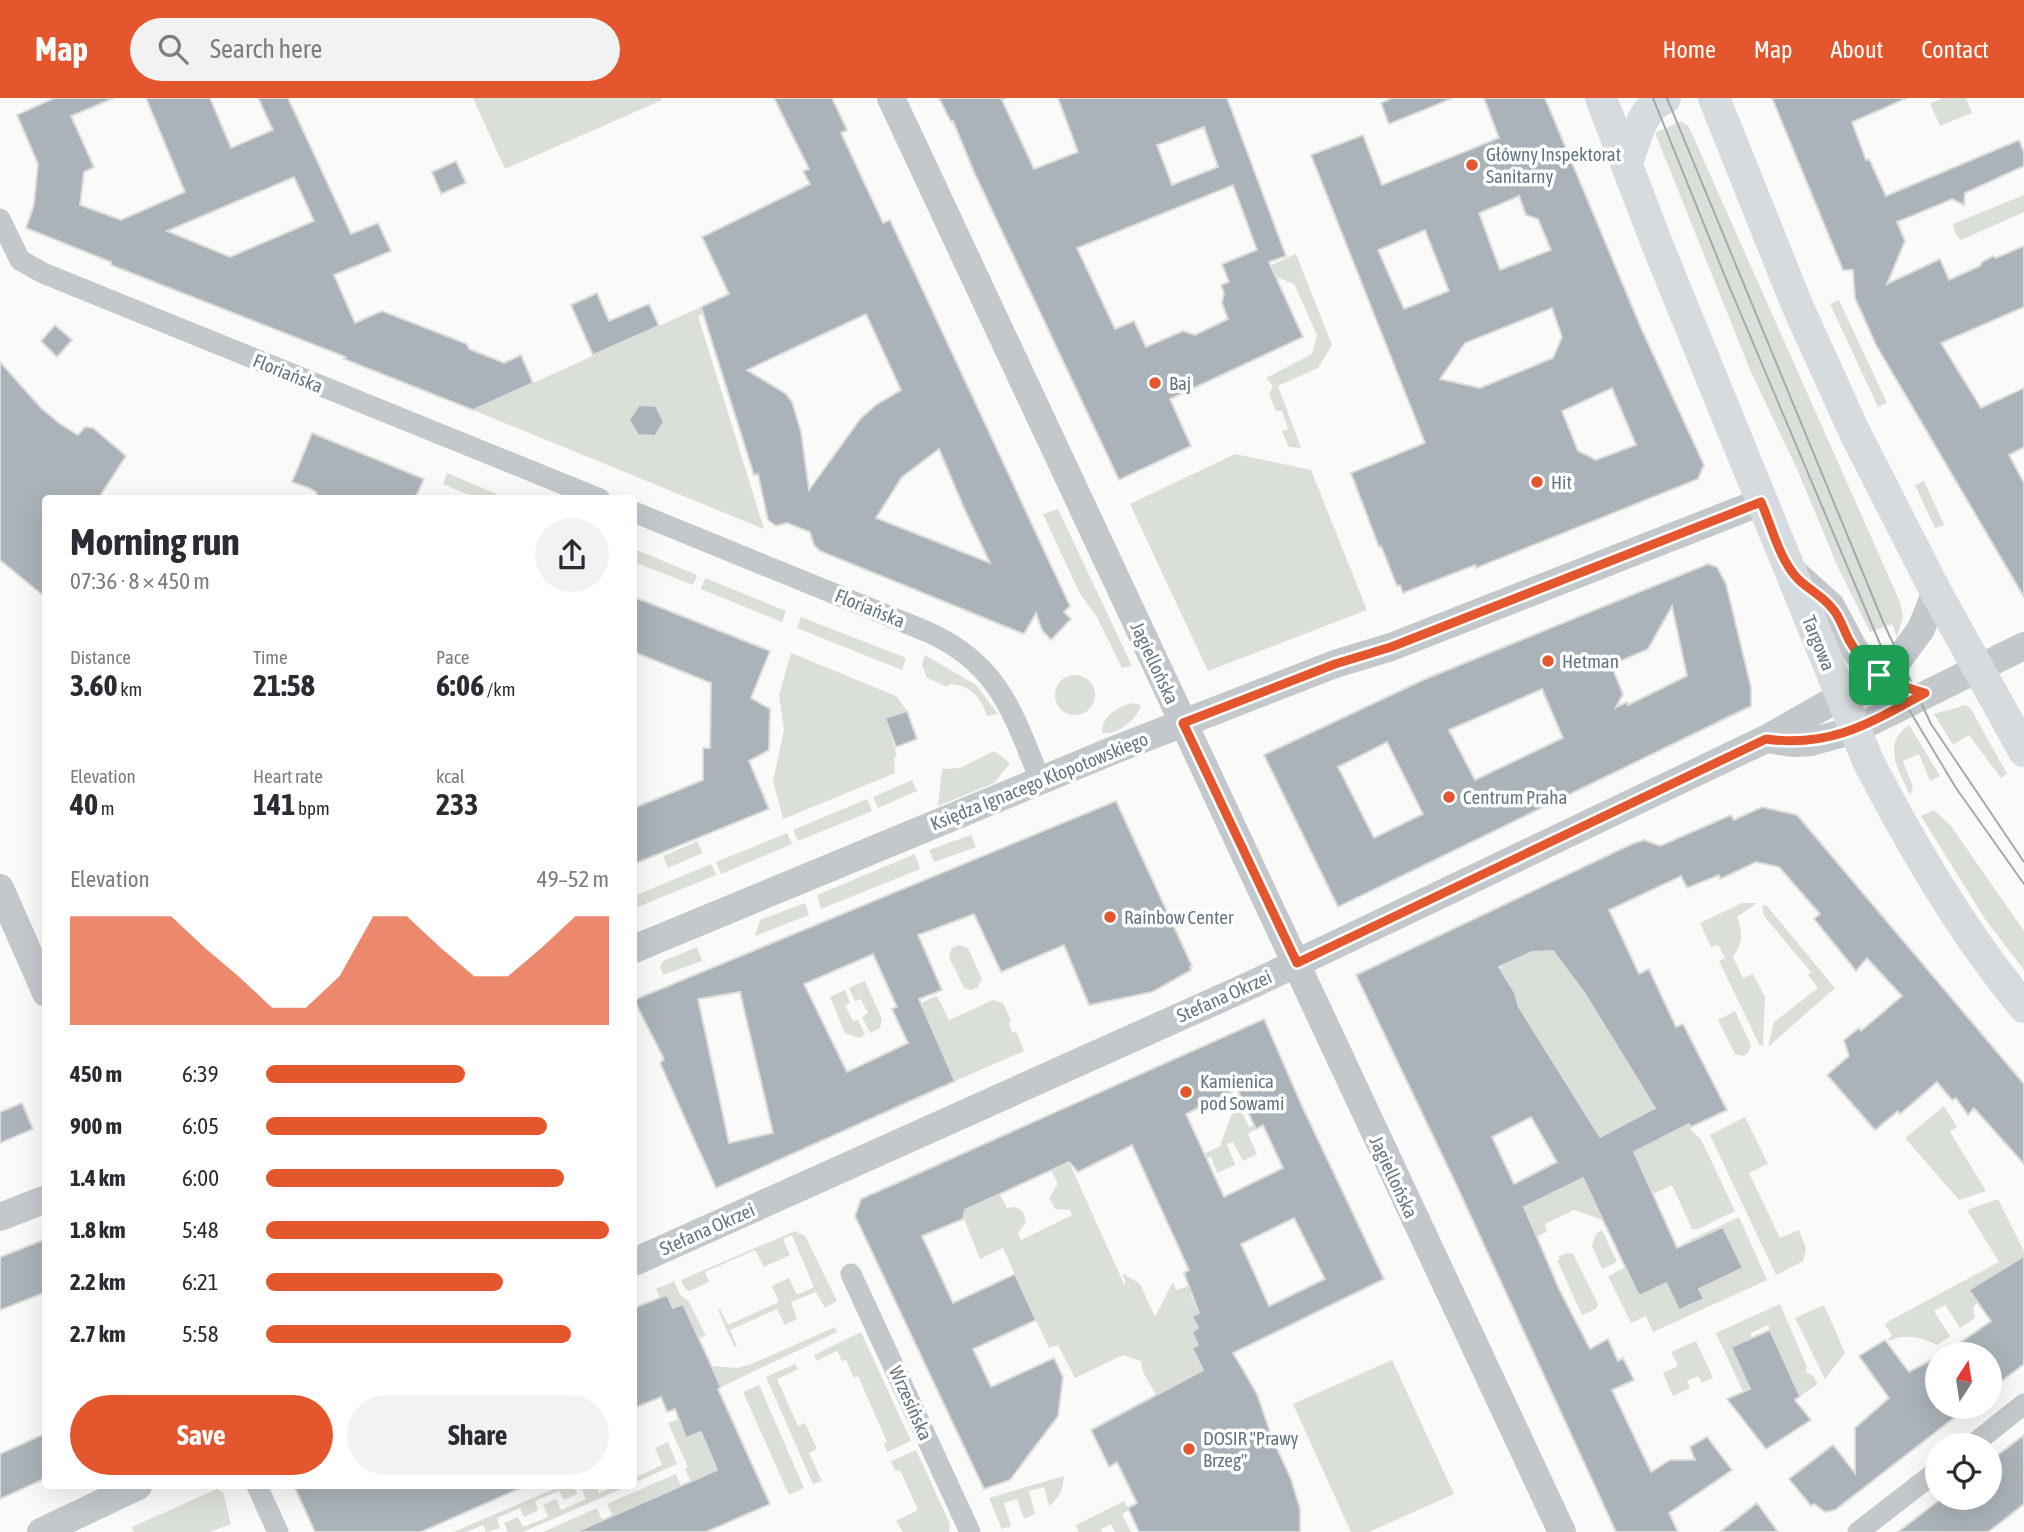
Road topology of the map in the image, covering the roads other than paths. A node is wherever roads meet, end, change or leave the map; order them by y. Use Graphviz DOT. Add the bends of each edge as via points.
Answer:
graph roads {
  1 [pos="891,98"];
  2 [pos="1601,98"];
  3 [pos="1668,98"];
  4 [pos="1714,98"];
  5 [pos="1729,137"];
  6 [pos="1627,162"];
  7 [pos="0,219"];
  8 [pos="590,495"];
  9 [pos="1761,502"];
  10 [pos="637,513"];
  11 [pos="1787,564"];
  12 [pos="1936,592"];
  13 [pos="2024,646"];
  14 [pos="1977,668"];
  15 [pos="1879,675"];
  16 [pos="1925,693"];
  17 [pos="1841,696"];
  18 [pos="1183,723"];
  19 [pos="1854,730"];
  20 [pos="1766,739"];
  21 [pos="2024,751"];
  22 [pos="1040,780"];
  23 [pos="0,888"];
  24 [pos="637,948"];
  25 [pos="1297,963"];
  26 [pos="42,984"];
  27 [pos="2024,1007"];
  28 [pos="42,1201"];
  29 [pos="0,1217"];
  30 [pos="637,1261"];
  31 [pos="851,1274"];
  32 [pos="2024,1404"];
  33 [pos="1987,1433"];
  34 [pos="1925,1480"];
  35 [pos="132,1489"];
  36 [pos="258,1489"];
  37 [pos="41,1532"];
  38 [pos="278,1532"];
  39 [pos="970,1532"];
  40 [pos="1562,1532"];
  41 [pos="1858,1532"];
  1 -- 18 [label="street, Jagiellońska"];
  2 -- 6 [label="main road, Targowa"];
  3 -- 5 [label="main road" via="1689,103"];
  3 -- 6 [label="main road" via="1648,110"];
  4 -- 5 [label="main road"];
  5 -- 12 [label="main road" via="1855,433"];
  6 -- 9 [label="main road, Targowa"];
  7 -- 8 [label="street, Floriańska" via="15,252 43,273"];
  9 -- 11 [label="main road, Targowa"];
  9 -- 18 [label="street, Księdza Ignacego Kłopotowskiego"];
  10 -- 22 [label="street, Floriańska" via="928,632 965,652 1002,692"];
  11 -- 15 [label="street" via="1831,606 1854,649"];
  11 -- 17 [label="main road, Targowa"];
  12 -- 14 [label="main road"];
  12 -- 15 [label="street, Stefana Okrzei" via="1914,640"];
  13 -- 14 [label="street"];
  14 -- 16 [label="street"];
  14 -- 21 [label="main road"];
  15 -- 16 [label="street"];
  15 -- 17 [label="street, Stefana Okrzei"];
  16 -- 19 [label="street"];
  17 -- 19 [label="main road, Targowa"];
  17 -- 20 [label="street, Stefana Okrzei"];
  18 -- 22 [label="street, Księdza Ignacego Kłopotowskiego"];
  18 -- 25 [label="street, Jagiellońska"];
  19 -- 20 [label="street" via="1811,742"];
  19 -- 27 [label="main road, Targowa" via="1931,873"];
  20 -- 25 [label="street, Stefana Okrzei"];
  22 -- 24 [label="street, Księdza Ignacego Kłopotowskiego"];
  23 -- 26 [label="street"];
  25 -- 30 [label="street, Stefana Okrzei"];
  25 -- 40 [label="street, Jagiellońska"];
  28 -- 29 [label="street"];
  31 -- 39 [label="street, Wrzesińska"];
  32 -- 33 [label="street"];
  34 -- 41 [label="street"];
  35 -- 37 [label="street"];
  36 -- 38 [label="street"];
}
